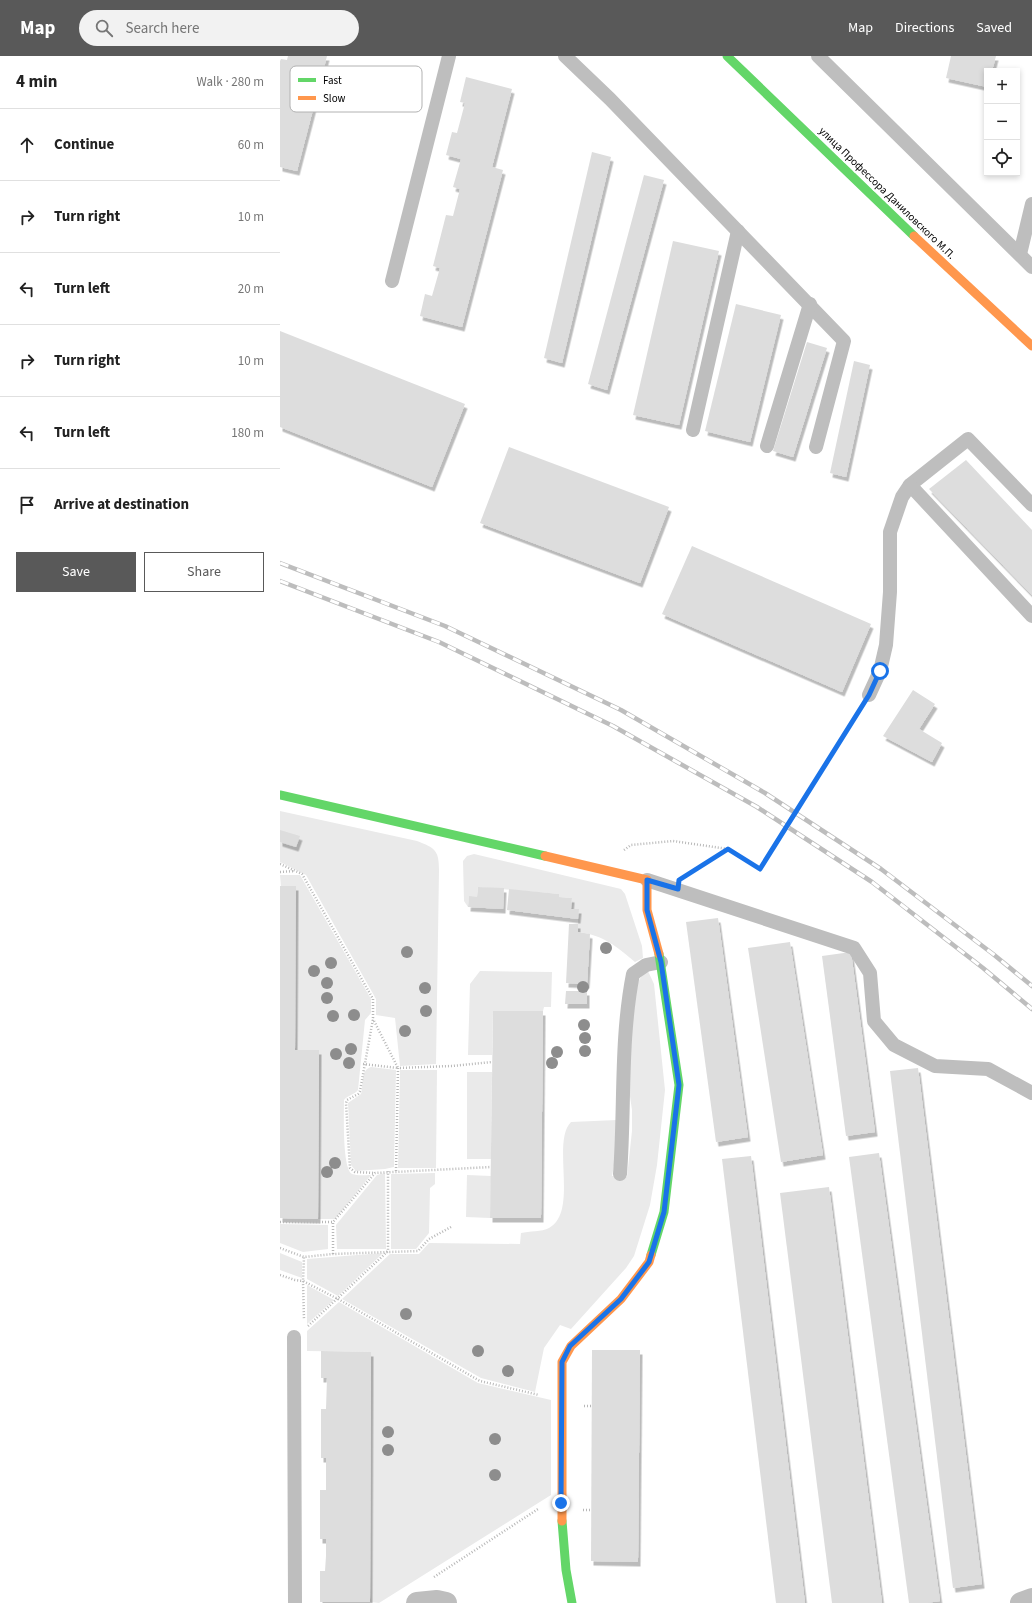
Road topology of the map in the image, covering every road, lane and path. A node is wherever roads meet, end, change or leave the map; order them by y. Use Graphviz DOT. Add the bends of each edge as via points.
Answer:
graph roads {
  1 [pos="449,56"];
  2 [pos="565,56"];
  3 [pos="727,56"];
  4 [pos="818,56"];
  5 [pos="1032,204"];
  6 [pos="738,231"];
  7 [pos="1020,254"];
  8 [pos="1032,267"];
  9 [pos="392,281"];
  10 [pos="810,304"];
  11 [pos="1032,346"];
  12 [pos="693,430"];
  13 [pos="767,446"];
  14 [pos="816,447"];
  15 [pos="910,485"];
  16 [pos="1032,505"];
  17 [pos="1032,616"];
  18 [pos="869,695"];
  19 [pos="280,795"];
  20 [pos="728,849"];
  21 [pos="620,852"];
  22 [pos="280,864"];
  23 [pos="280,872"];
  24 [pos="296,872"];
  25 [pos="647,880"];
  26 [pos="678,889"];
  27 [pos="661,962"];
  28 [pos="373,1019"];
  29 [pos="492,1062"];
  30 [pos="363,1064"];
  31 [pos="398,1068"];
  32 [pos="1032,1093"];
  33 [pos="491,1167"];
  34 [pos="388,1171"];
  35 [pos="396,1171"];
  36 [pos="375,1173"];
  37 [pos="620,1174"];
  38 [pos="280,1222"];
  39 [pos="333,1222"];
  40 [pos="451,1227"];
  41 [pos="280,1248"];
  42 [pos="388,1251"];
  43 [pos="333,1254"];
  44 [pos="304,1257"];
  45 [pos="280,1275"];
  46 [pos="303,1281"];
  47 [pos="338,1299"];
  48 [pos="304,1324"];
  49 [pos="299,1334"];
  50 [pos="535,1395"];
  51 [pos="561,1503"];
  52 [pos="429,1580"];
  53 [pos="1032,1599"];
  54 [pos="295,1603"];
  55 [pos="417,1603"];
  56 [pos="446,1603"];
  57 [pos="572,1603"];
  58 [pos="1021,1603"];
  1 -- 9 [label="lane"];
  2 -- 6 [label="lane"];
  3 -- 11 [label="street, улица Профессора Даниловского М.П." via="951,272"];
  4 -- 7 [label="lane"];
  5 -- 7 [label="lane"];
  6 -- 10 [label="lane"];
  6 -- 12 [label="lane"];
  7 -- 8 [label="lane"];
  10 -- 13 [label="lane"];
  10 -- 14 [label="lane" via="844,341"];
  15 -- 16 [label="lane" via="968,439"];
  15 -- 17 [label="lane"];
  15 -- 18 [label="lane" via="902,497 890,532 890,592 886,644 880,671"];
  18 -- 20 [label="path" via="760,869"];
  19 -- 25 [label="street"];
  20 -- 21 [label="path" via="672,841 631,845"];
  20 -- 26 [label="path" via="679,880"];
  22 -- 24 [label="path"];
  23 -- 24 [label="path"];
  24 -- 28 [label="path" via="302,874 374,999"];
  25 -- 26 [label="lane"];
  25 -- 27 [label="street" via="647,910"];
  26 -- 32 [label="lane" via="854,948 870,972 874,1021 894,1045 935,1066 988,1069"];
  27 -- 37 [label="lane" via="646,965 633,974 628,1002"];
  27 -- 51 [label="street" via="679,1085 664,1212 649,1262 621,1299 570,1346 562,1362"];
  28 -- 30 [label="path"];
  28 -- 31 [label="path"];
  29 -- 31 [label="path"];
  30 -- 31 [label="path"];
  30 -- 36 [label="path" via="360,1091 346,1103 349,1162 350,1168 355,1172"];
  31 -- 35 [label="path"];
  33 -- 35 [label="path"];
  34 -- 35 [label="path"];
  34 -- 36 [label="path"];
  34 -- 42 [label="path"];
  36 -- 39 [label="path"];
  38 -- 39 [label="path"];
  39 -- 43 [label="path"];
  40 -- 42 [label="path" via="429,1239 418,1251"];
  41 -- 44 [label="path"];
  42 -- 43 [label="path"];
  42 -- 47 [label="path"];
  43 -- 44 [label="path"];
  44 -- 46 [label="path"];
  45 -- 46 [label="path"];
  46 -- 47 [label="path"];
  46 -- 48 [label="path"];
  47 -- 49 [label="path"];
  47 -- 50 [label="path" via="480,1381"];
  49 -- 54 [label="lane"];
  51 -- 52 [label="path" via="546,1503"];
  51 -- 57 [label="street" via="562,1548"];
  53 -- 58 [label="street"];
  55 -- 56 [label="street"];
}
